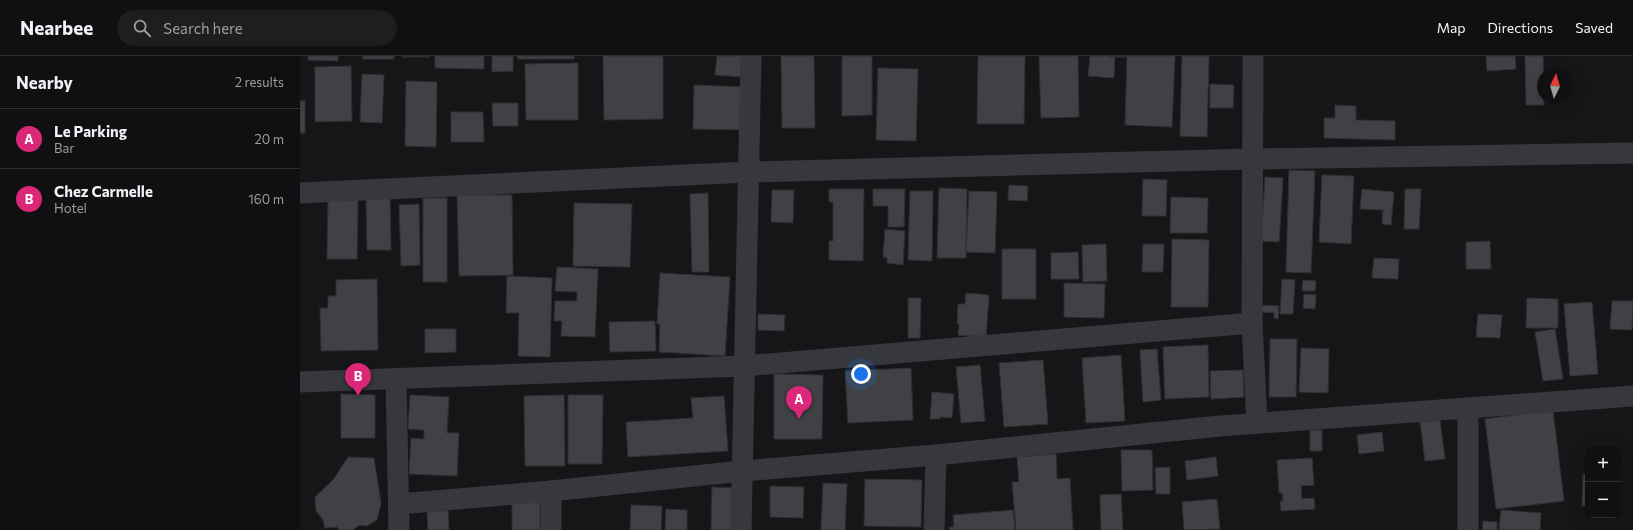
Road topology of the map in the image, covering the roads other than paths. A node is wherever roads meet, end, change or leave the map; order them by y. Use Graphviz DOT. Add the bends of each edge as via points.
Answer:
graph roads {
  1 [pos="751,56"];
  2 [pos="1253,56"];
  3 [pos="1633,153"];
  4 [pos="1253,159"];
  5 [pos="749,172"];
  6 [pos="300,193"];
  7 [pos="1252,323"];
  8 [pos="744,366"];
  9 [pos="396,380"];
  10 [pos="300,382"];
  11 [pos="1633,396"];
  12 [pos="1468,408"];
  13 [pos="1257,424"];
  14 [pos="936,455"];
  15 [pos="742,471"];
  16 [pos="551,491"];
  17 [pos="399,504"];
  18 [pos="399,530"];
  19 [pos="551,530"];
  20 [pos="741,530"];
  21 [pos="934,530"];
  22 [pos="1468,530"];
  1 -- 5 [label="street"];
  2 -- 4 [label="street"];
  3 -- 4 [label="street"];
  4 -- 5 [label="street"];
  4 -- 7 [label="street"];
  5 -- 6 [label="street"];
  5 -- 8 [label="street"];
  7 -- 8 [label="street"];
  7 -- 13 [label="street"];
  8 -- 9 [label="street"];
  8 -- 15 [label="street"];
  9 -- 10 [label="street"];
  9 -- 17 [label="street"];
  11 -- 12 [label="street"];
  12 -- 13 [label="street"];
  12 -- 22 [label="street"];
  13 -- 14 [label="street"];
  14 -- 15 [label="street"];
  14 -- 21 [label="street"];
  15 -- 16 [label="street"];
  15 -- 20 [label="street"];
  16 -- 17 [label="street"];
  16 -- 19 [label="street"];
  17 -- 18 [label="street"];
}
